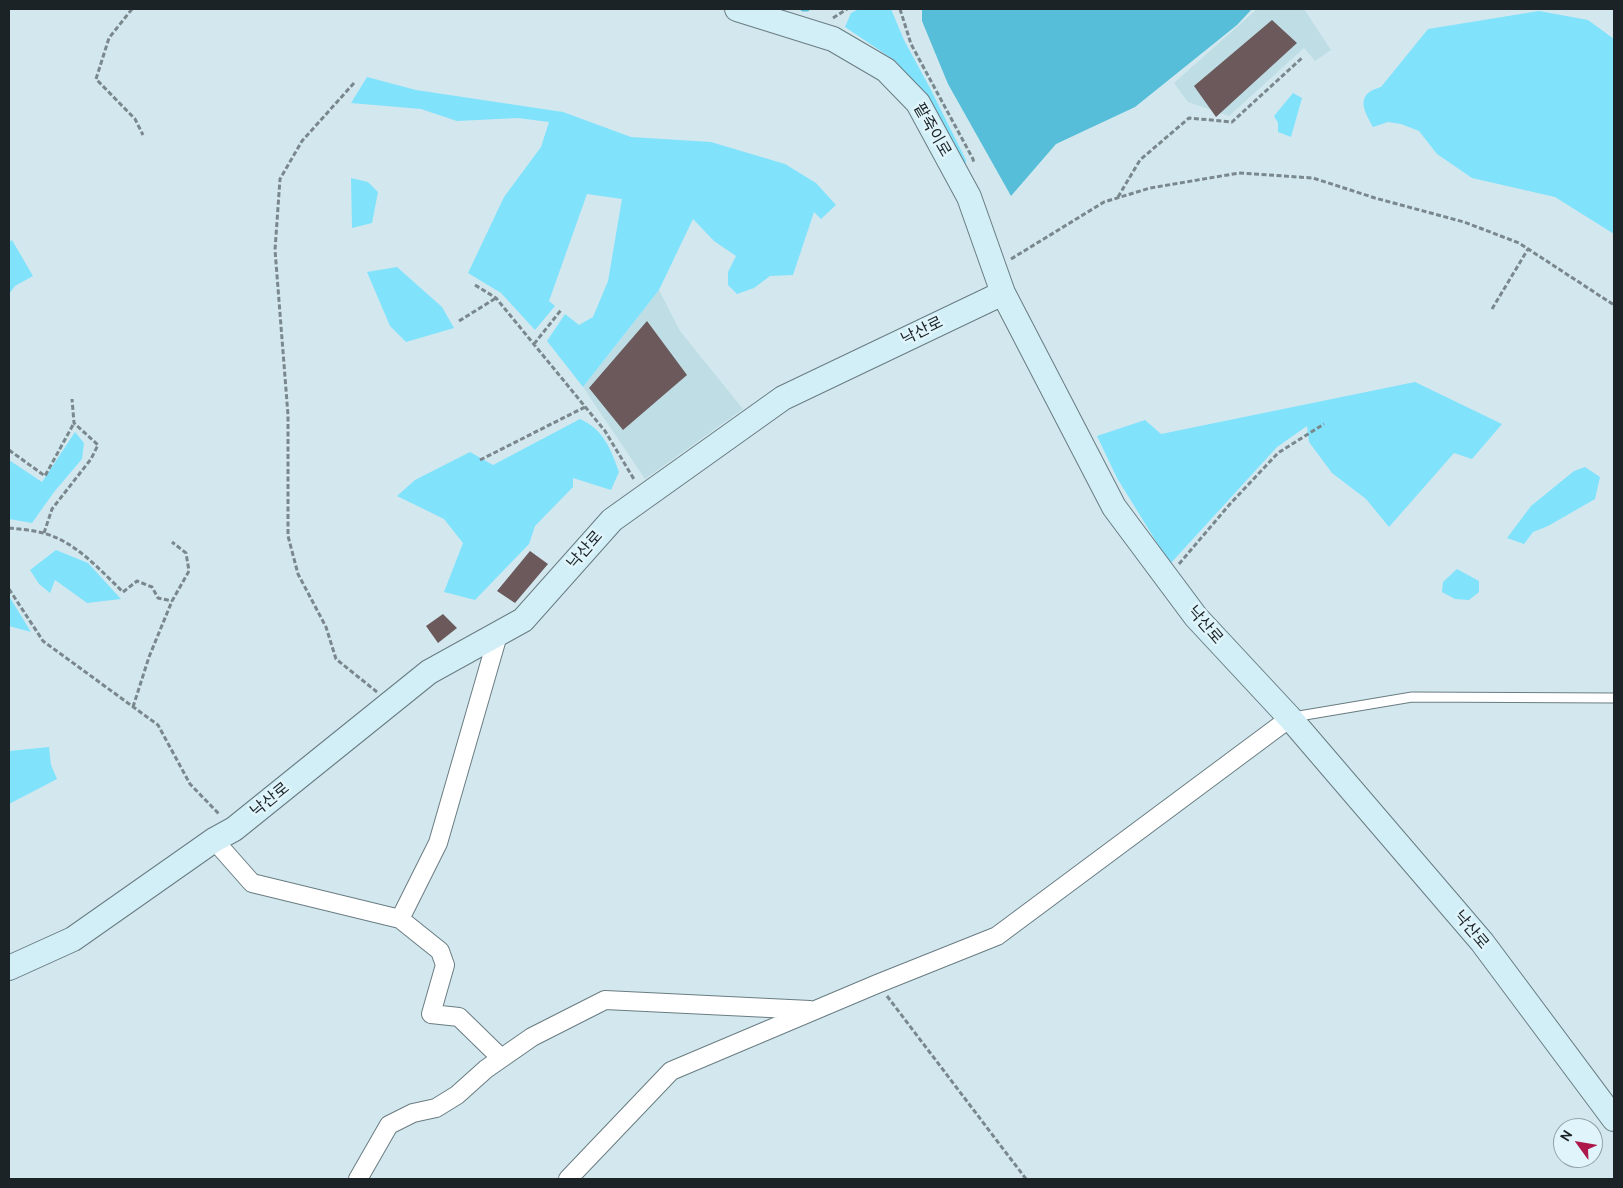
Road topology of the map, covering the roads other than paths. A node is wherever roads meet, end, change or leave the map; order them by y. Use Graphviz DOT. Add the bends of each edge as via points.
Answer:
graph roads {
  1 [pos="737,9"];
  2 [pos="1003,293"];
  3 [pos="498,635"];
  4 [pos="1614,698"];
  5 [pos="1290,718"];
  6 [pos="224,835"];
  7 [pos="400,919"];
  8 [pos="9,968"];
  9 [pos="814,1011"];
  10 [pos="501,1058"];
  11 [pos="1614,1119"];
  12 [pos="358,1179"];
  13 [pos="568,1179"];
  1 -- 2 [label="street, 팥죽이로" via="833,39 886,70 918,103 969,197"];
  2 -- 3 [label="street, 낙산로" via="783,398 612,520 523,620"];
  2 -- 5 [label="street, 낙산로" via="1114,507 1196,617"];
  3 -- 6 [label="street, 낙산로" via="429,672"];
  3 -- 7 [label="street" via="438,843"];
  4 -- 5 [label="lane" via="1412,698"];
  5 -- 9 [label="street" via="996,936"];
  5 -- 11 [label="street, 낙산로" via="1482,942"];
  6 -- 7 [label="street" via="252,883"];
  6 -- 8 [label="street, 낙산로" via="74,939"];
  7 -- 10 [label="street" via="440,951 445,965 431,1014 459,1017"];
  9 -- 10 [label="street" via="605,1000 532,1037"];
  9 -- 13 [label="street" via="671,1071"];
  10 -- 12 [label="street" via="436,1108 413,1113 389,1125"];
}
